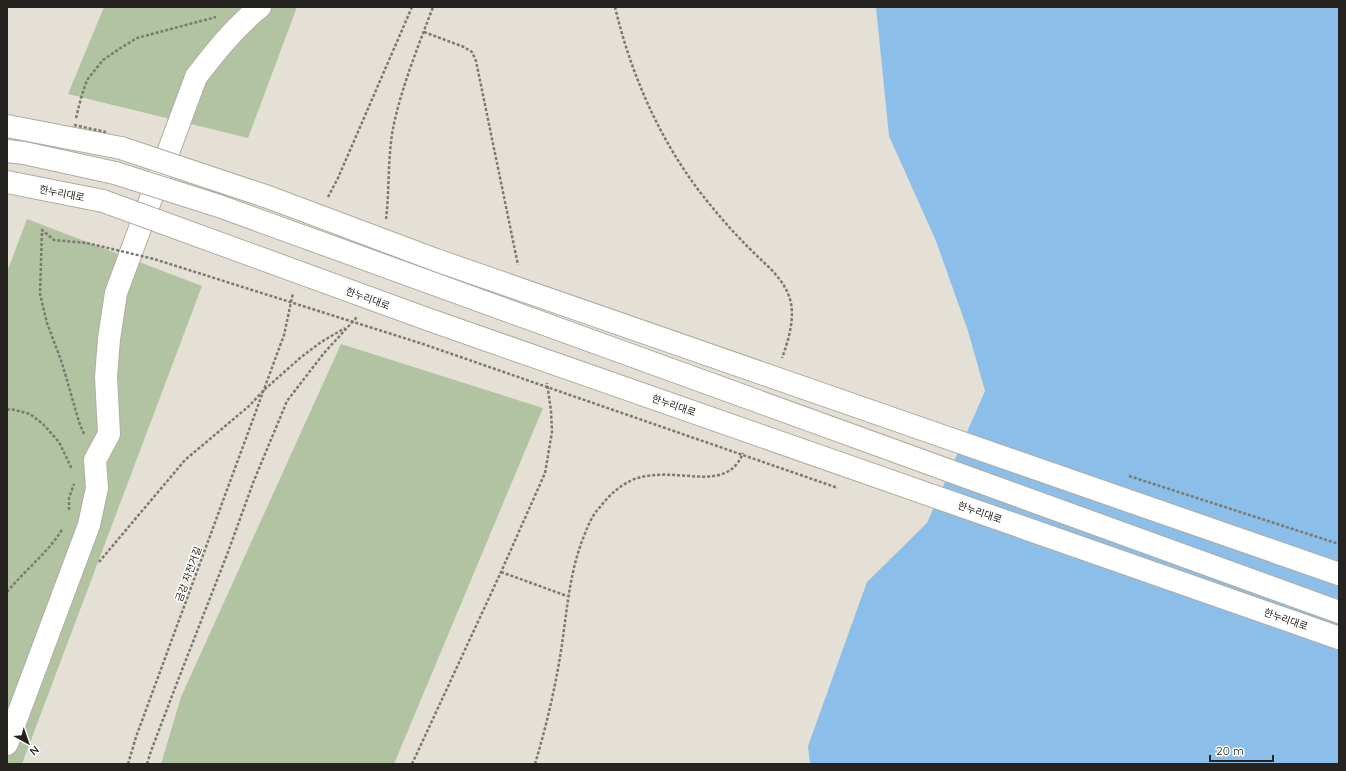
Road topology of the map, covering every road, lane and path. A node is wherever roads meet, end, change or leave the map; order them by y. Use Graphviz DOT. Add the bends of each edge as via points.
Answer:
graph roads {
  1 [pos="260,7"];
  2 [pos="434,7"];
  3 [pos="224,15"];
  4 [pos="424,32"];
  5 [pos="74,125"];
  6 [pos="7,126"];
  7 [pos="7,151"];
  8 [pos="7,182"];
  9 [pos="386,224"];
  10 [pos="87,243"];
  11 [pos="519,266"];
  12 [pos="361,312"];
  13 [pos="349,326"];
  14 [pos="545,376"];
  15 [pos="264,390"];
  16 [pos="7,410"];
  17 [pos="95,460"];
  18 [pos="74,473"];
  19 [pos="75,480"];
  20 [pos="68,516"];
  21 [pos="65,522"];
  22 [pos="95,566"];
  23 [pos="501,572"];
  24 [pos="1339,574"];
  25 [pos="7,592"];
  26 [pos="567,596"];
  27 [pos="1339,612"];
  28 [pos="1339,638"];
  29 [pos="7,744"];
  30 [pos="128,764"];
  31 [pos="147,764"];
  32 [pos="412,764"];
  1 -- 17 [label="street" via="219,47 196,77 138,230 116,293 108,339 108,434"];
  2 -- 4 [label="path"];
  3 -- 5 [label="path" via="137,38 103,60 87,80"];
  4 -- 9 [label="path" via="394,120"];
  4 -- 11 [label="path" via="464,47 472,52 476,61"];
  6 -- 24 [label="street, bridge" via="121,148 268,197 436,260"];
  7 -- 27 [label="street, bridge" via="115,173 219,206"];
  8 -- 28 [label="street, 한누리대로, bridge" via="103,201 427,319"];
  10 -- 17 [label="path" via="54,240 42,230 40,294 79,422"];
  12 -- 13 [label="path"];
  13 -- 15 [label="path" via="321,342"];
  13 -- 31 [label="path" via="324,352 287,401 253,483"];
  14 -- 23 [label="path" via="552,432 546,473"];
  15 -- 22 [label="path" via="249,406 185,460"];
  15 -- 30 [label="path, 금강 자전거길"];
  16 -- 18 [label="path" via="30,414 43,424 59,442"];
  17 -- 29 [label="street" via="97,488 90,525"];
  19 -- 20 [label="path" via="69,498"];
  21 -- 25 [label="path" via="55,540"];
  23 -- 26 [label="path"];
  23 -- 32 [label="path"];
}
